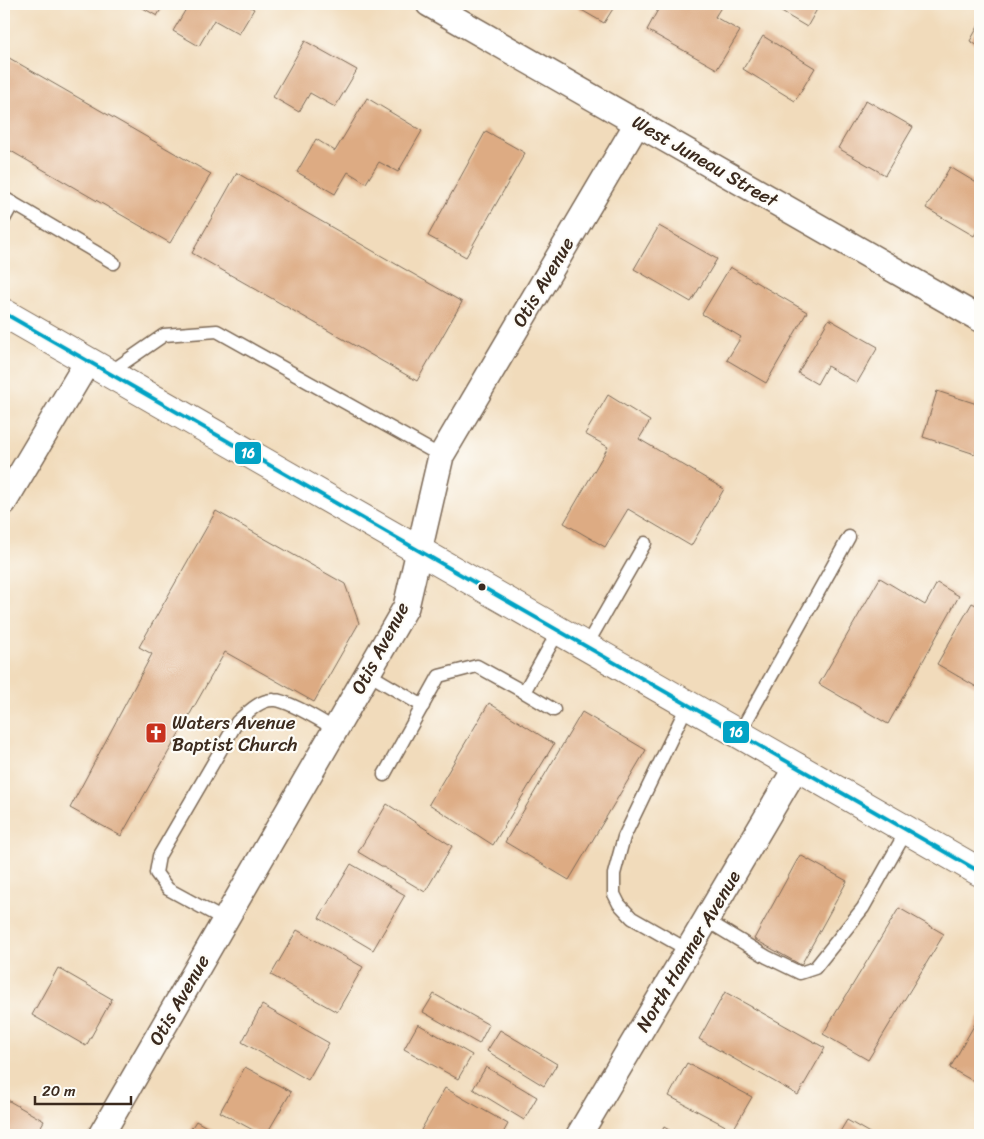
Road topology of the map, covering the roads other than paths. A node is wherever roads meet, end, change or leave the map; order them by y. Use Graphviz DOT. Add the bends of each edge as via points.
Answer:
graph roads {
  1 [pos="429,4"];
  2 [pos="638,122"];
  3 [pos="8,201"];
  4 [pos="4,219"];
  5 [pos="114,263"];
  6 [pos="4,312"];
  7 [pos="980,319"];
  8 [pos="98,367"];
  9 [pos="441,456"];
  10 [pos="4,502"];
  11 [pos="849,537"];
  12 [pos="645,543"];
  13 [pos="419,550"];
  14 [pos="559,630"];
  15 [pos="586,646"];
  16 [pos="367,673"];
  17 [pos="524,692"];
  18 [pos="688,704"];
  19 [pos="423,706"];
  20 [pos="554,710"];
  21 [pos="335,729"];
  22 [pos="739,734"];
  23 [pos="797,766"];
  24 [pos="384,775"];
  25 [pos="907,830"];
  26 [pos="980,872"];
  27 [pos="225,920"];
  28 [pos="706,920"];
  29 [pos="688,950"];
  30 [pos="101,1135"];
  31 [pos="579,1135"];
  1 -- 2 [label="street, West Juneau Street"];
  2 -- 7 [label="street, West Juneau Street"];
  2 -- 9 [label="street, Otis Avenue"];
  3 -- 4 [label="lane"];
  3 -- 5 [label="lane"];
  6 -- 8 [label="main road"];
  8 -- 9 [label="lane" via="164,335 217,331"];
  8 -- 10 [label="street"];
  8 -- 13 [label="main road"];
  9 -- 13 [label="street, Otis Avenue"];
  11 -- 22 [label="lane"];
  12 -- 15 [label="lane"];
  13 -- 14 [label="main road"];
  13 -- 16 [label="street, Otis Avenue" via="406,606"];
  14 -- 15 [label="main road"];
  14 -- 17 [label="lane"];
  15 -- 18 [label="main road"];
  16 -- 19 [label="lane"];
  16 -- 21 [label="street, Otis Avenue"];
  17 -- 19 [label="lane" via="477,666 440,676"];
  17 -- 20 [label="lane"];
  18 -- 22 [label="main road"];
  18 -- 29 [label="lane" via="624,837 614,874 614,894 632,918"];
  19 -- 24 [label="lane"];
  21 -- 27 [label="street, Otis Avenue"];
  21 -- 27 [label="lane" via="284,702 273,699 256,706 237,722 159,856 156,873 168,889"];
  22 -- 23 [label="main road"];
  23 -- 25 [label="main road"];
  23 -- 28 [label="street, North Hamner Avenue"];
  25 -- 26 [label="main road"];
  25 -- 28 [label="lane" via="863,908 815,968 800,973"];
  27 -- 30 [label="street, Otis Avenue"];
  28 -- 29 [label="street, North Hamner Avenue"];
  29 -- 31 [label="street, North Hamner Avenue"];
}
